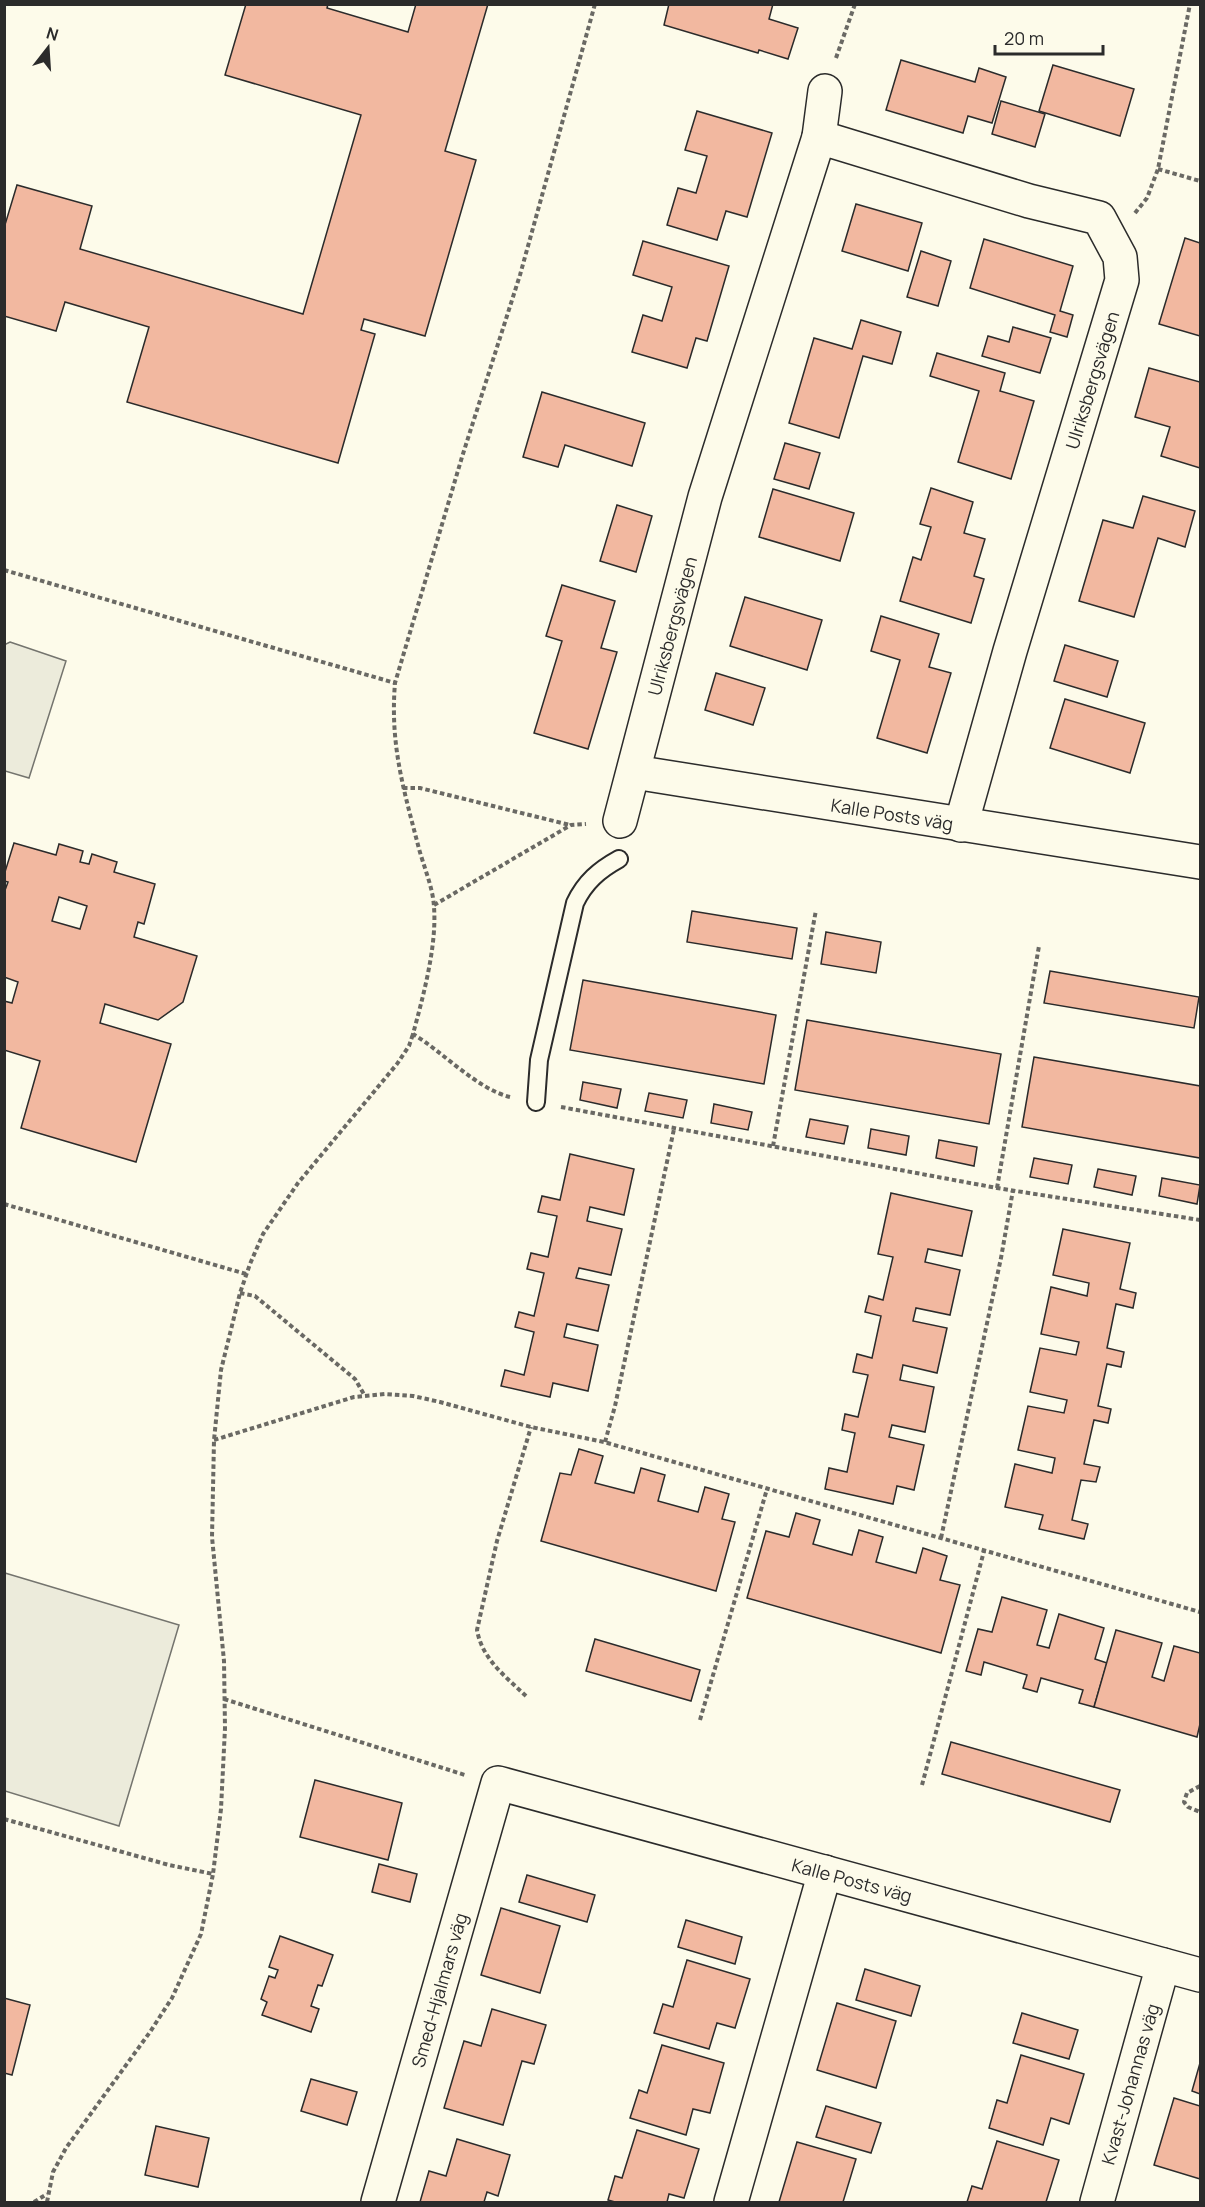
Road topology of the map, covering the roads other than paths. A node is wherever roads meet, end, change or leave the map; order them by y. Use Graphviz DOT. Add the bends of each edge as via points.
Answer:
graph roads {
  1 [pos="825,91"];
  2 [pos="819,137"];
  3 [pos="634,772"];
  4 [pos="620,821"];
  5 [pos="962,825"];
  6 [pos="619,859"];
  7 [pos="1200,862"];
  8 [pos="536,1102"];
  9 [pos="504,1785"];
  10 [pos="825,1872"];
  11 [pos="1163,1965"];
  12 [pos="1200,1975"];
  13 [pos="378,2202"];
  14 [pos="731,2202"];
  15 [pos="1097,2202"];
  1 -- 2 [label="street, Ulriksbergsvägen"];
  2 -- 3 [label="street, Ulriksbergsvägen" via="705,497"];
  2 -- 5 [label="street, Ulriksbergsvägen" via="1029,201 1099,218 1120,257 1122,280"];
  3 -- 4 [label="street"];
  3 -- 5 [label="street, Kalle Posts väg"];
  5 -- 7 [label="street, Kalle Posts väg"];
  6 -- 8 [label="lane" via="593,877 575,903 539,1060"];
  9 -- 10 [label="street, Kalle Posts väg"];
  9 -- 13 [label="street, Smed-Hjalmars väg" via="498,1783"];
  10 -- 11 [label="street, Kalle Posts väg"];
  10 -- 14 [label="street"];
  11 -- 12 [label="street, Kalle Posts väg"];
  11 -- 15 [label="street, Kvast-Johannas väg"];
}
